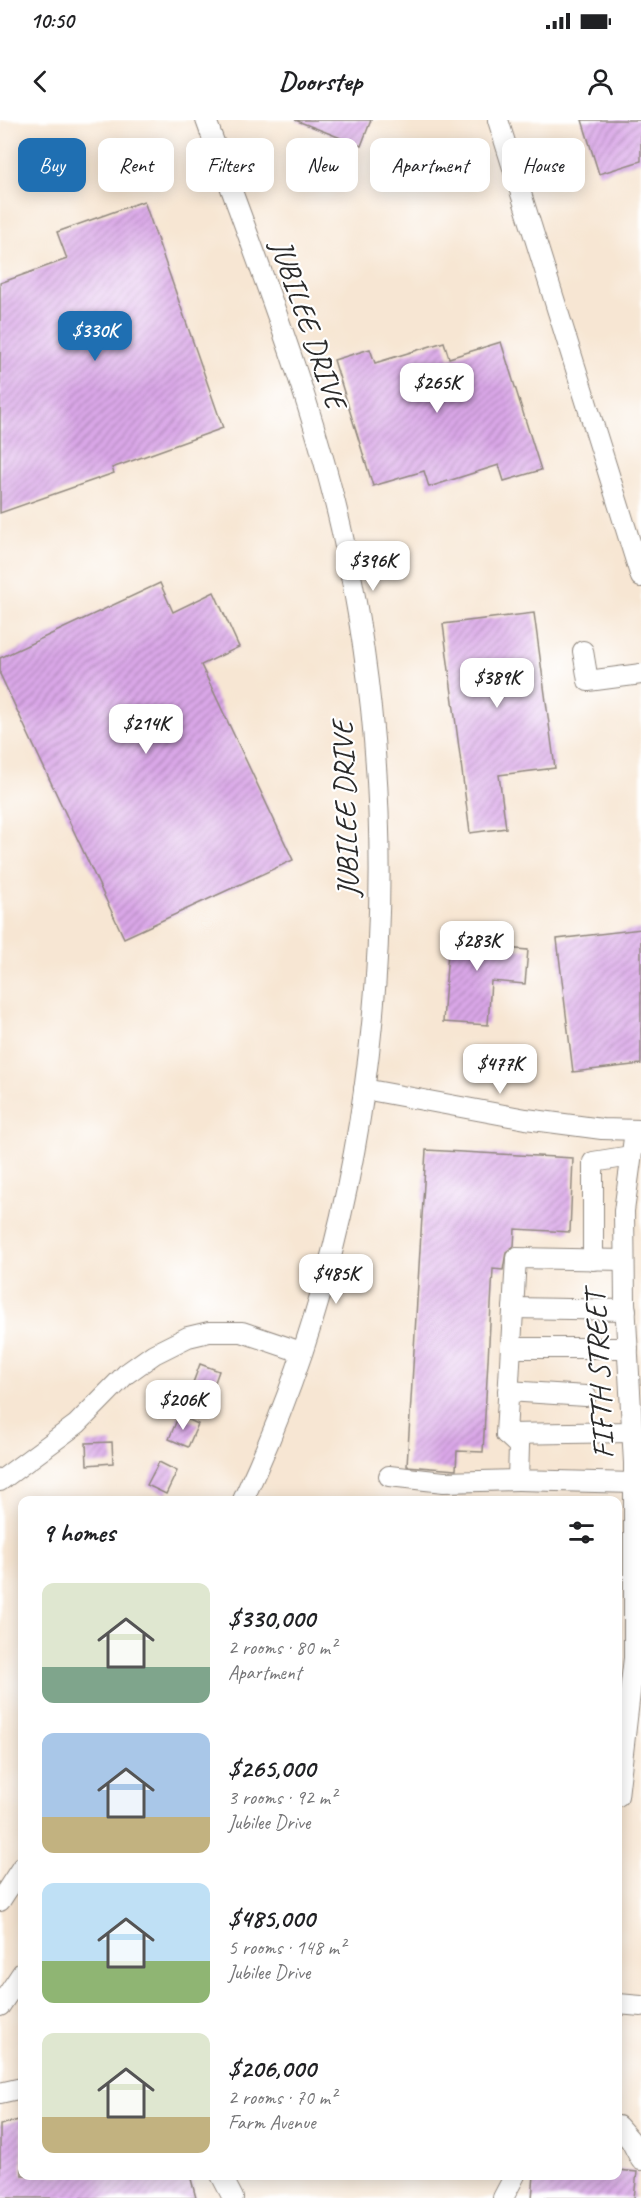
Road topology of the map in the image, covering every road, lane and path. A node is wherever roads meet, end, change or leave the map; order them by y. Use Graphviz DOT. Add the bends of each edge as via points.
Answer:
graph roads {
  1 [pos="206,120"];
  2 [pos="498,120"];
  3 [pos="641,577"];
  4 [pos="583,651"];
  5 [pos="641,674"];
  6 [pos="364,1089"];
  7 [pos="638,1131"];
  8 [pos="631,1156"];
  9 [pos="592,1260"];
  10 [pos="624,1260"];
  11 [pos="631,1305"];
  12 [pos="513,1308"];
  13 [pos="511,1348"];
  14 [pos="628,1348"];
  15 [pos="301,1352"];
  16 [pos="508,1391"];
  17 [pos="586,1396"];
  18 [pos="635,1431"];
  19 [pos="506,1434"];
  20 [pos="389,1476"];
  21 [pos="518,1480"];
  22 [pos="0,1481"];
  23 [pos="634,1483"];
  24 [pos="245,1496"];
  25 [pos="627,1548"];
  26 [pos="632,1639"];
  27 [pos="622,1740"];
  28 [pos="18,1873"];
  29 [pos="0,1901"];
  30 [pos="18,1978"];
  31 [pos="622,2004"];
  32 [pos="0,2006"];
  33 [pos="641,2006"];
  34 [pos="18,2089"];
  35 [pos="0,2093"];
  36 [pos="622,2131"];
  37 [pos="641,2160"];
  38 [pos="224,2180"];
  39 [pos="512,2180"];
  40 [pos="233,2198"];
  41 [pos="503,2198"];
  1 -- 6 [label="street, JUBILEE DRIVE" via="314,428 340,524 362,637 375,756 380,891"];
  2 -- 3 [label="street"];
  4 -- 5 [label="street" via="588,681"];
  6 -- 7 [label="street" via="526,1119"];
  6 -- 15 [label="street, JUBILEE DRIVE" via="335,1237"];
  7 -- 8 [label="street, FIFTH STREET"];
  8 -- 9 [label="street" via="593,1162"];
  8 -- 10 [label="street, FIFTH STREET" via="624,1211"];
  9 -- 10 [label="street"];
  9 -- 12 [label="street" via="516,1258"];
  10 -- 11 [label="street, FIFTH STREET"];
  11 -- 12 [label="street"];
  11 -- 14 [label="street, FIFTH STREET"];
  12 -- 13 [label="street"];
  13 -- 14 [label="street"];
  13 -- 16 [label="street"];
  14 -- 18 [label="street, FIFTH STREET"];
  15 -- 22 [label="street" via="242,1332 209,1332 188,1337 126,1374 77,1424"];
  15 -- 24 [label="street, JUBILEE DRIVE"];
  16 -- 17 [label="street"];
  16 -- 19 [label="street"];
  18 -- 19 [label="street"];
  18 -- 23 [label="street, FIFTH STREET"];
  19 -- 21 [label="street" via="519,1446"];
  20 -- 21 [label="street" via="444,1482"];
  21 -- 23 [label="street"];
  23 -- 25 [label="street, FIFTH STREET"];
  25 -- 26 [label="street, FIFTH STREET"];
  26 -- 27 [label="street, FIFTH STREET"];
  28 -- 29 [label="street"];
  30 -- 32 [label="street"];
  31 -- 33 [label="street"];
  34 -- 35 [label="street"];
  36 -- 37 [label="street"];
  38 -- 40 [label="street"];
  39 -- 41 [label="street"];
}
